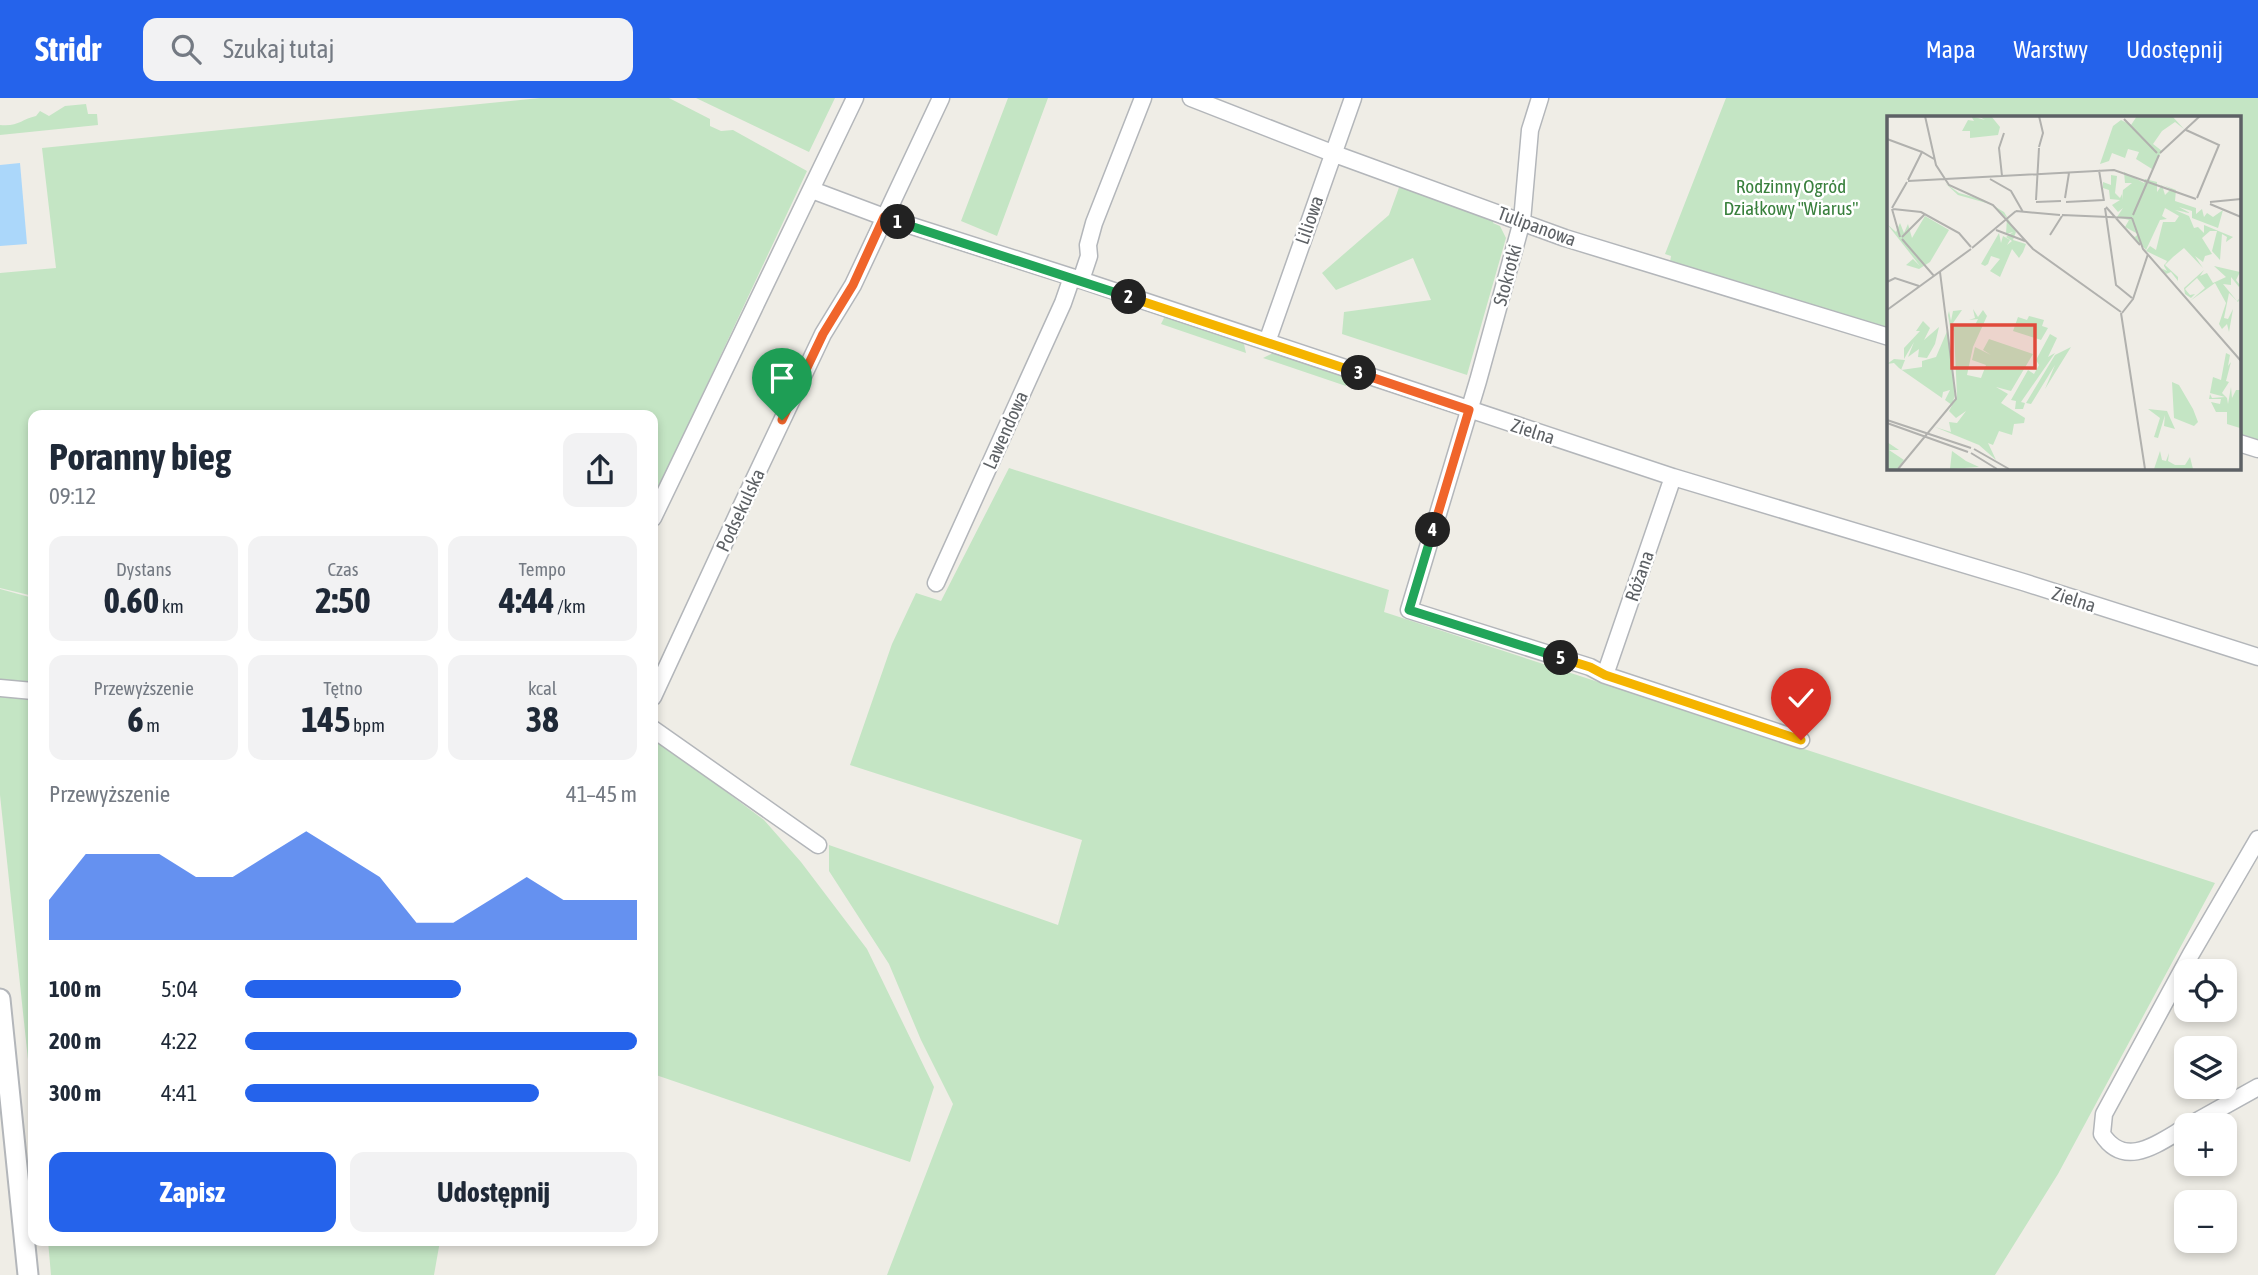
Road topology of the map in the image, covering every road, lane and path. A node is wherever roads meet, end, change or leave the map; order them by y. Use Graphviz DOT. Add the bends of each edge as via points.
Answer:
graph roads {
  1 [pos="855,98"];
  2 [pos="941,98"];
  3 [pos="1143,98"];
  4 [pos="1191,98"];
  5 [pos="1353,98"];
  6 [pos="1540,98"];
  7 [pos="1332,153"];
  8 [pos="812,190"];
  9 [pos="884,217"];
  10 [pos="1522,221"];
  11 [pos="1077,278"];
  12 [pos="1887,336"];
  13 [pos="1267,342"];
  14 [pos="1469,410"];
  15 [pos="2240,443"];
  16 [pos="2258,449"];
  17 [pos="1672,477"];
  18 [pos="658,508"];
  19 [pos="936,583"];
  20 [pos="2258,657"];
  21 [pos="1605,675"];
  22 [pos="658,686"];
  23 [pos="0,688"];
  24 [pos="28,691"];
  25 [pos="658,733"];
  26 [pos="1801,740"];
  27 [pos="2258,839"];
  28 [pos="818,845"];
  29 [pos="0,999"];
  30 [pos="2258,1087"];
  31 [pos="2211,1113"];
  32 [pos="2174,1134"];
  33 [pos="27,1275"];
  1 -- 8 [label="street"];
  2 -- 9 [label="street, Podsekulska"];
  3 -- 11 [label="street, Lawendowa" via="1094,223 1089,256"];
  4 -- 7 [label="street, Tulipanowa"];
  5 -- 7 [label="street, Liliowa"];
  6 -- 10 [label="street, Stokrotki" via="1530,130"];
  7 -- 10 [label="street, Tulipanowa"];
  7 -- 13 [label="street, Liliowa"];
  8 -- 9 [label="street, Zielna"];
  8 -- 18 [label="street"];
  9 -- 11 [label="street, Zielna"];
  9 -- 22 [label="street, Podsekulska" via="853,285 823,334"];
  10 -- 12 [label="street, Tulipanowa"];
  10 -- 14 [label="street, Stokrotki"];
  11 -- 13 [label="street, Zielna"];
  11 -- 19 [label="street, Lawendowa"];
  13 -- 14 [label="street, Zielna"];
  14 -- 17 [label="street, Zielna"];
  14 -- 21 [label="street, Stokrotki" via="1409,610"];
  15 -- 16 [label="street"];
  17 -- 20 [label="street, Zielna"];
  17 -- 21 [label="street, Różana"];
  21 -- 26 [label="street"];
  23 -- 24 [label="street"];
  25 -- 28 [label="street"];
  27 -- 32 [label="street" via="2104,1114 2102,1134 2109,1145 2124,1153 2144,1150"];
  29 -- 33 [label="street"];
  30 -- 31 [label="street"];
}
